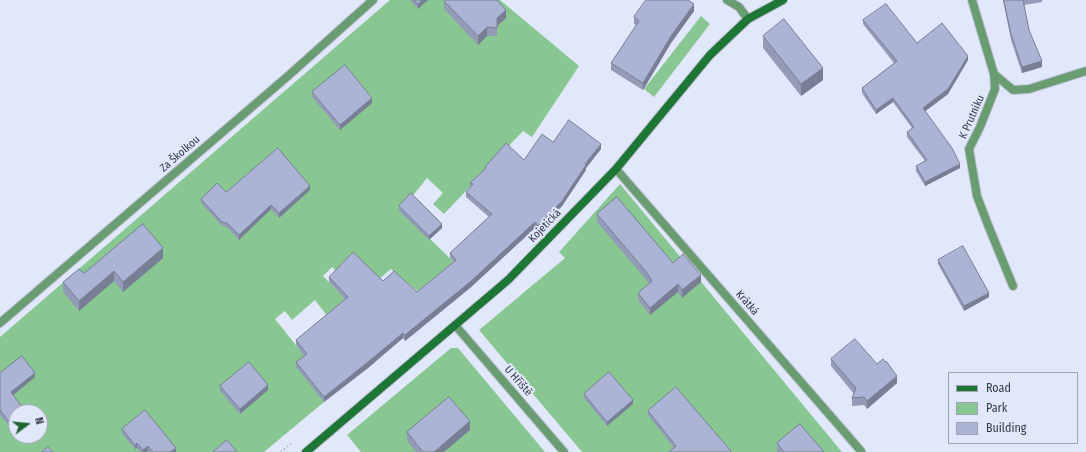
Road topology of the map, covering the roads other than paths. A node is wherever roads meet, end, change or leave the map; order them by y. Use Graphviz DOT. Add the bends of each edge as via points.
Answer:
graph roads {
  1 [pos="373,0"];
  2 [pos="727,0"];
  3 [pos="784,0"];
  4 [pos="972,0"];
  5 [pos="748,19"];
  6 [pos="1086,71"];
  7 [pos="994,74"];
  8 [pos="616,169"];
  9 [pos="1013,286"];
  10 [pos="0,323"];
  11 [pos="455,325"];
  12 [pos="861,451"];
  13 [pos="306,452"];
  14 [pos="564,452"];
  1 -- 10 [label="street, Za Školkou"];
  2 -- 5 [label="street" via="739,7"];
  3 -- 5 [label="street, Kojetická"];
  4 -- 7 [label="street, K Prutníku"];
  5 -- 8 [label="street, Kojetická" via="710,55"];
  6 -- 7 [label="street" via="1029,89 1013,90"];
  7 -- 9 [label="street, K Prutníku" via="996,89 969,149 977,196"];
  8 -- 11 [label="street, Kojetická" via="508,280"];
  8 -- 12 [label="street, Krátká"];
  11 -- 13 [label="street, Kojetická"];
  11 -- 14 [label="street, U Hřiště"];
}
